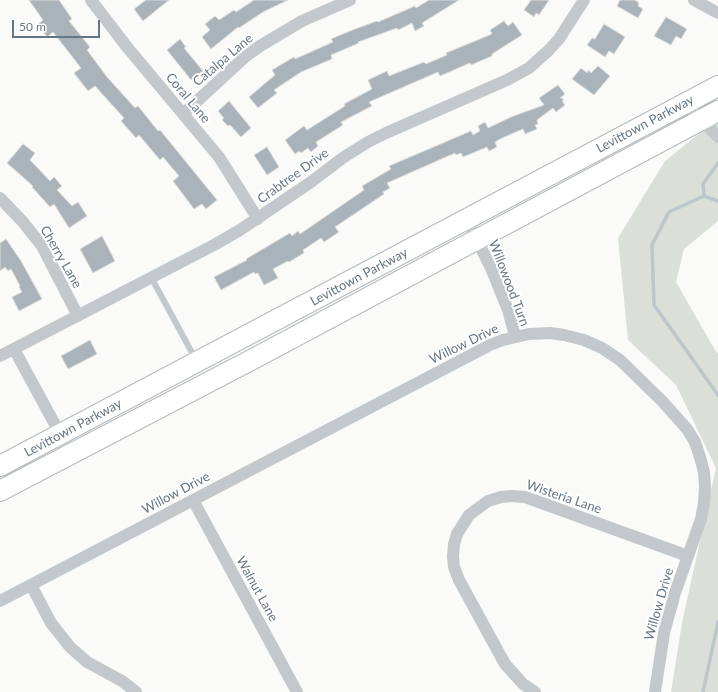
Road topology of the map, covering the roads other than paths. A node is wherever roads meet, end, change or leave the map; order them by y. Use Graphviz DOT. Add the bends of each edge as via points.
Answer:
graph roads {
  1 [pos="350,0"];
  2 [pos="584,0"];
  3 [pos="94,1"];
  4 [pos="698,1"];
  5 [pos="718,14"];
  6 [pos="718,86"];
  7 [pos="686,103"];
  8 [pos="183,114"];
  9 [pos="710,115"];
  10 [pos="718,137"];
  11 [pos="0,198"];
  12 [pos="258,219"];
  13 [pos="467,220"];
  14 [pos="477,240"];
  15 [pos="151,277"];
  16 [pos="78,316"];
  17 [pos="515,336"];
  18 [pos="14,349"];
  19 [pos="0,356"];
  20 [pos="198,362"];
  21 [pos="60,435"];
  22 [pos="71,454"];
  23 [pos="0,466"];
  24 [pos="0,492"];
  25 [pos="193,500"];
  26 [pos="688,556"];
  27 [pos="31,585"];
  28 [pos="0,601"];
  29 [pos="136,692"];
  30 [pos="298,692"];
  31 [pos="535,692"];
  32 [pos="655,692"];
  1 -- 8 [label="street, Catalpa Lane" via="302,21 260,46"];
  2 -- 12 [label="street, Crabtree Drive" via="559,39 529,68 368,142"];
  3 -- 8 [label="street, Coral Lane" via="127,47"];
  4 -- 5 [label="street"];
  6 -- 7 [label="main road, Levittown Parkway"];
  7 -- 9 [label="street"];
  7 -- 13 [label="main road, Levittown Parkway"];
  8 -- 12 [label="street, Coral Lane" via="219,157"];
  9 -- 10 [label="street"];
  9 -- 14 [label="main road, Levittown Parkway"];
  11 -- 16 [label="street, Cherry Lane" via="24,222 42,246"];
  12 -- 15 [label="street, Crabtree Drive"];
  13 -- 14 [label="street, Willowood Turn"];
  13 -- 20 [label="main road, Levittown Parkway"];
  14 -- 17 [label="street, Willowood Turn" via="508,310"];
  14 -- 22 [label="main road, Levittown Parkway"];
  15 -- 16 [label="street, Crabtree Drive"];
  15 -- 20 [label="lane"];
  16 -- 18 [label="street, Crabtree Drive"];
  17 -- 25 [label="street, Willow Drive" via="490,345"];
  17 -- 26 [label="street, Willow Drive" via="550,333 584,340 602,348 638,376 687,429 700,457 705,488 701,519"];
  18 -- 19 [label="street, Crabtree Drive"];
  18 -- 21 [label="street"];
  20 -- 21 [label="main road, Levittown Parkway"];
  21 -- 22 [label="street"];
  21 -- 23 [label="main road, Levittown Parkway"];
  22 -- 24 [label="main road, Levittown Parkway"];
  25 -- 27 [label="street, Willow Drive"];
  25 -- 30 [label="street, Walnut Lane"];
  26 -- 31 [label="street, Wisteria Lane" via="524,497 495,499 469,515 454,544 454,567 505,664 523,684"];
  26 -- 32 [label="street, Willow Drive" via="664,633"];
  27 -- 28 [label="street, Willow Drive"];
  27 -- 29 [label="street" via="51,623 70,647 87,662 122,681"];
}
